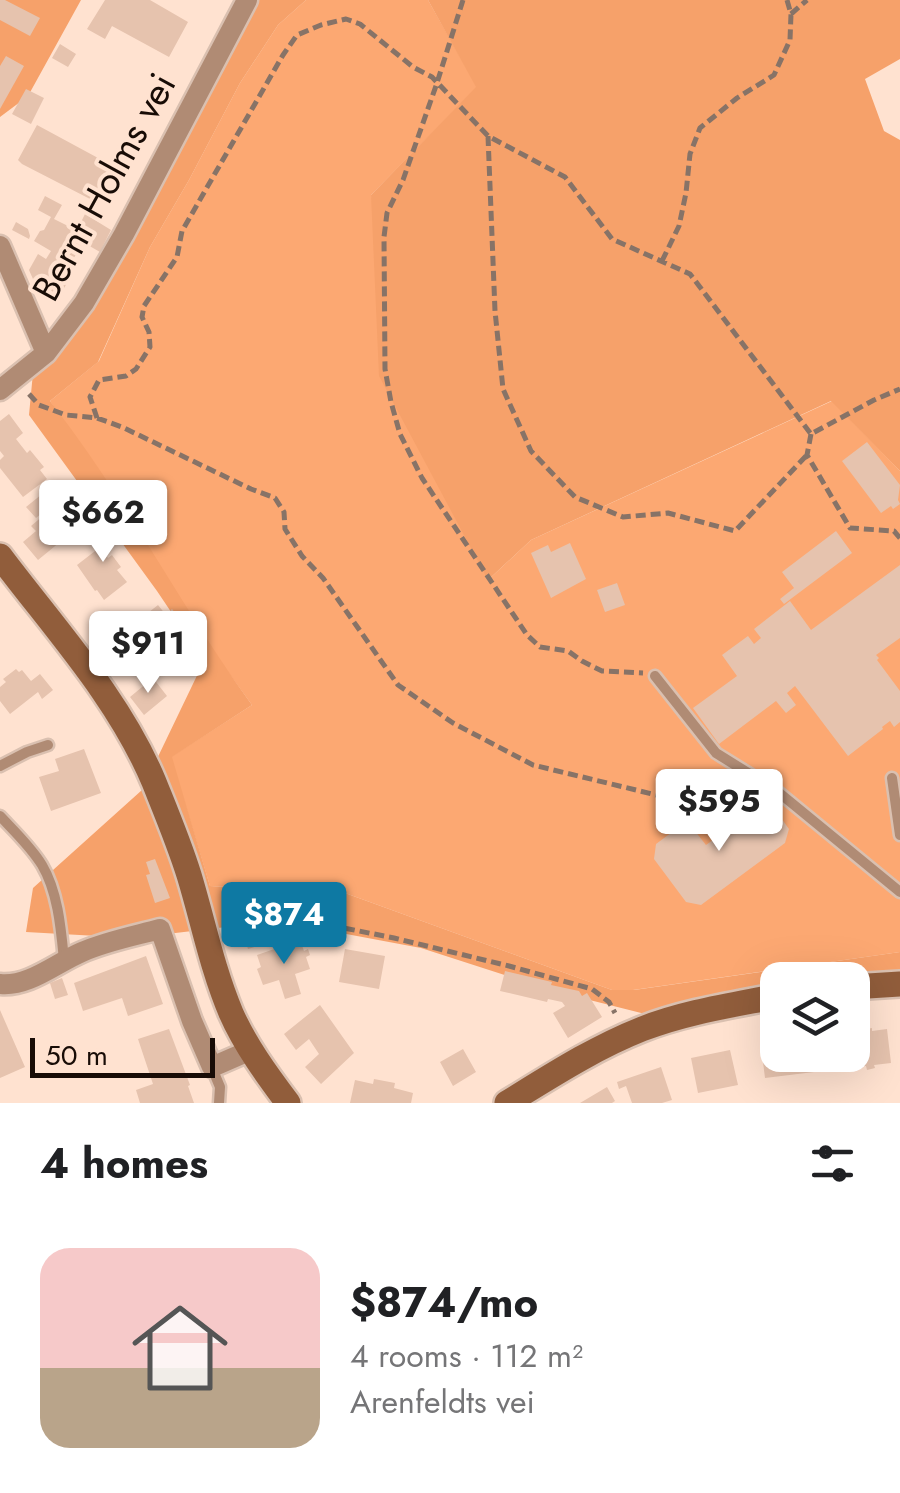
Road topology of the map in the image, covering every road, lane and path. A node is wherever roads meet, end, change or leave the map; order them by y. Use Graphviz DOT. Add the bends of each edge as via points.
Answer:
graph roads {
  1 [pos="247,0"];
  2 [pos="463,0"];
  3 [pos="787,0"];
  4 [pos="807,0"];
  5 [pos="791,14"];
  6 [pos="437,83"];
  7 [pos="488,136"];
  8 [pos="0,246"];
  9 [pos="662,260"];
  10 [pos="46,353"];
  11 [pos="7,385"];
  12 [pos="900,389"];
  13 [pos="97,418"];
  14 [pos="811,434"];
  15 [pos="806,455"];
  16 [pos="900,538"];
  17 [pos="4,568"];
  18 [pos="655,676"];
  19 [pos="48,745"];
  20 [pos="0,766"];
  21 [pos="892,778"];
  22 [pos="777,791"];
  23 [pos="0,816"];
  24 [pos="900,835"];
  25 [pos="900,892"];
  26 [pos="200,918"];
  27 [pos="64,961"];
  28 [pos="0,984"];
  29 [pos="900,984"];
  30 [pos="870,986"];
  31 [pos="760,1000"];
  32 [pos="618,1020"];
  33 [pos="251,1050"];
  34 [pos="212,1067"];
  35 [pos="219,1103"];
  36 [pos="288,1103"];
  37 [pos="507,1103"];
  1 -- 10 [label="street, Bernt Holms vei" via="114,251"];
  2 -- 6 [label="path"];
  3 -- 5 [label="path"];
  4 -- 5 [label="path"];
  5 -- 9 [label="path" via="790,40 774,74 700,128 678,226"];
  6 -- 7 [label="path"];
  6 -- 13 [label="path" via="346,19 297,35 144,306 150,347 136,369 99,380 90,397"];
  6 -- 18 [label="path" via="384,237 386,368 400,434 527,635 540,647 568,651 602,670"];
  7 -- 9 [label="path" via="565,177 612,239"];
  7 -- 15 [label="path" via="503,390 532,451 575,498 624,517 668,512 734,531"];
  8 -- 10 [label="street"];
  9 -- 14 [label="path" via="690,274"];
  10 -- 11 [label="street, Bernt Holms vei"];
  11 -- 13 [label="path" via="66,415"];
  12 -- 14 [label="path"];
  13 -- 22 [label="path" via="275,498 302,556 398,685 453,723 533,765 673,799"];
  14 -- 15 [label="path"];
  15 -- 16 [label="path" via="850,528 894,531"];
  17 -- 26 [label="street" via="83,665 141,755"];
  18 -- 22 [label="lane" via="716,753"];
  19 -- 20 [label="lane"];
  21 -- 24 [label="lane"];
  22 -- 25 [label="lane"];
  23 -- 27 [label="lane" via="44,868"];
  26 -- 32 [label="path" via="299,919 509,966 592,989"];
  26 -- 33 [label="street" via="220,985"];
  27 -- 28 [label="street" via="27,980"];
  27 -- 34 [label="street" via="160,929"];
  29 -- 30 [label="street"];
  31 -- 37 [label="street" via="645,1027"];
  33 -- 34 [label="street"];
  33 -- 36 [label="street"];
  34 -- 35 [label="lane"];
}
